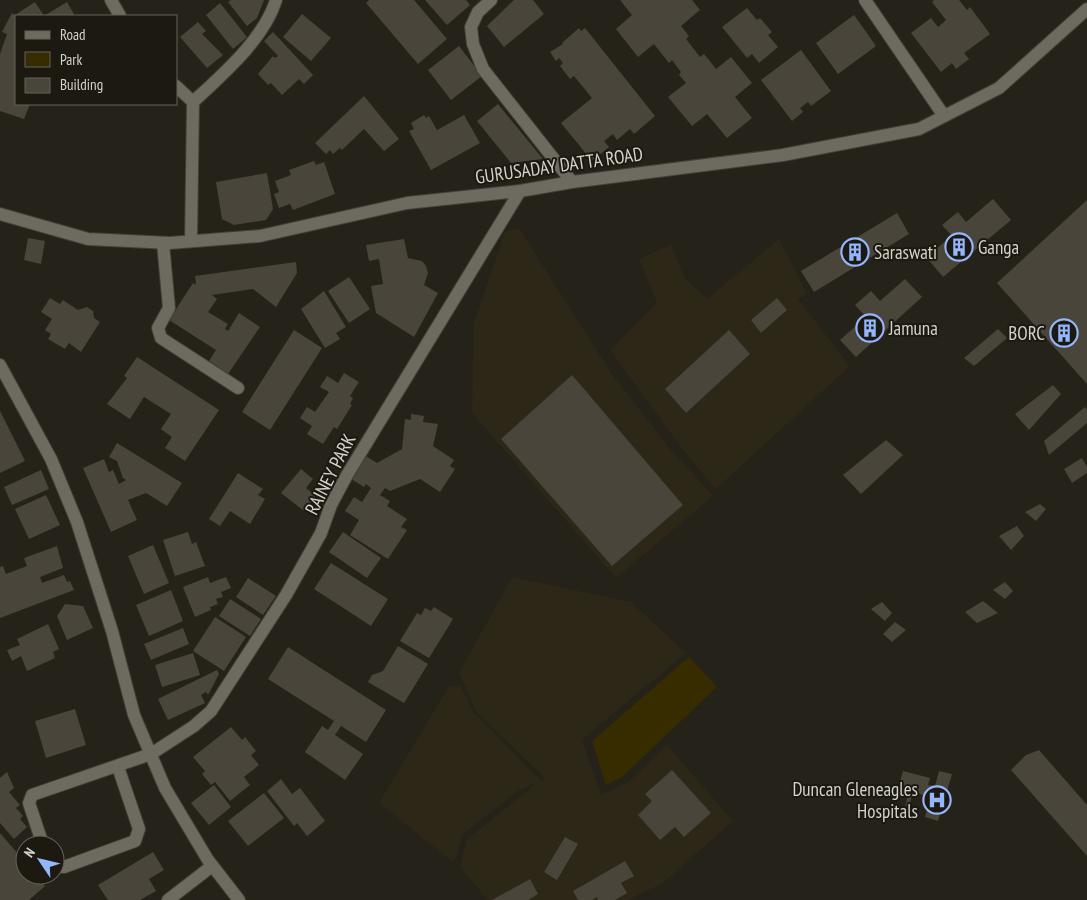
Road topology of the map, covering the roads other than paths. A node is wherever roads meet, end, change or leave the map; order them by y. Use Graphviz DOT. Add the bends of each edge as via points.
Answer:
graph roads {
  1 [pos="111,0"];
  2 [pos="276,0"];
  3 [pos="491,0"];
  4 [pos="866,0"];
  5 [pos="1087,9"];
  6 [pos="119,15"];
  7 [pos="178,88"];
  8 [pos="194,102"];
  9 [pos="944,116"];
  10 [pos="572,182"];
  11 [pos="520,191"];
  12 [pos="0,214"];
  13 [pos="191,241"];
  14 [pos="163,243"];
  15 [pos="0,366"];
  16 [pos="238,388"];
  17 [pos="151,754"];
  18 [pos="118,767"];
  19 [pos="40,835"];
  20 [pos="212,866"];
  21 [pos="65,868"];
  22 [pos="168,900"];
  23 [pos="239,900"];
  1 -- 6 [label="street"];
  2 -- 8 [label="street" via="252,41"];
  3 -- 10 [label="street" via="478,12 472,27 473,44 483,69"];
  4 -- 9 [label="street"];
  5 -- 9 [label="street, GURUSADAY DATTA ROAD" via="1000,88"];
  7 -- 8 [label="street"];
  8 -- 13 [label="street"];
  9 -- 10 [label="street, GURUSADAY DATTA ROAD" via="919,129 783,155"];
  10 -- 11 [label="street, GURUSADAY DATTA ROAD"];
  11 -- 13 [label="street, GURUSADAY DATTA ROAD" via="407,203 260,236"];
  11 -- 17 [label="street, RAINEY PARK" via="347,475 321,533 226,690 203,719"];
  12 -- 14 [label="street, GURUSADAY DATTA ROAD" via="88,239"];
  13 -- 14 [label="street, GURUSADAY DATTA ROAD"];
  14 -- 16 [label="street" via="169,308 158,328 161,338"];
  15 -- 17 [label="street" via="50,459 77,522 112,631 134,715"];
  17 -- 18 [label="street, RAINEY PARK"];
  17 -- 20 [label="street" via="166,788"];
  18 -- 19 [label="street, RAINEY PARK" via="32,795 29,803"];
  18 -- 21 [label="street" via="139,829 138,838"];
  20 -- 22 [label="street"];
  20 -- 23 [label="street"];
}
